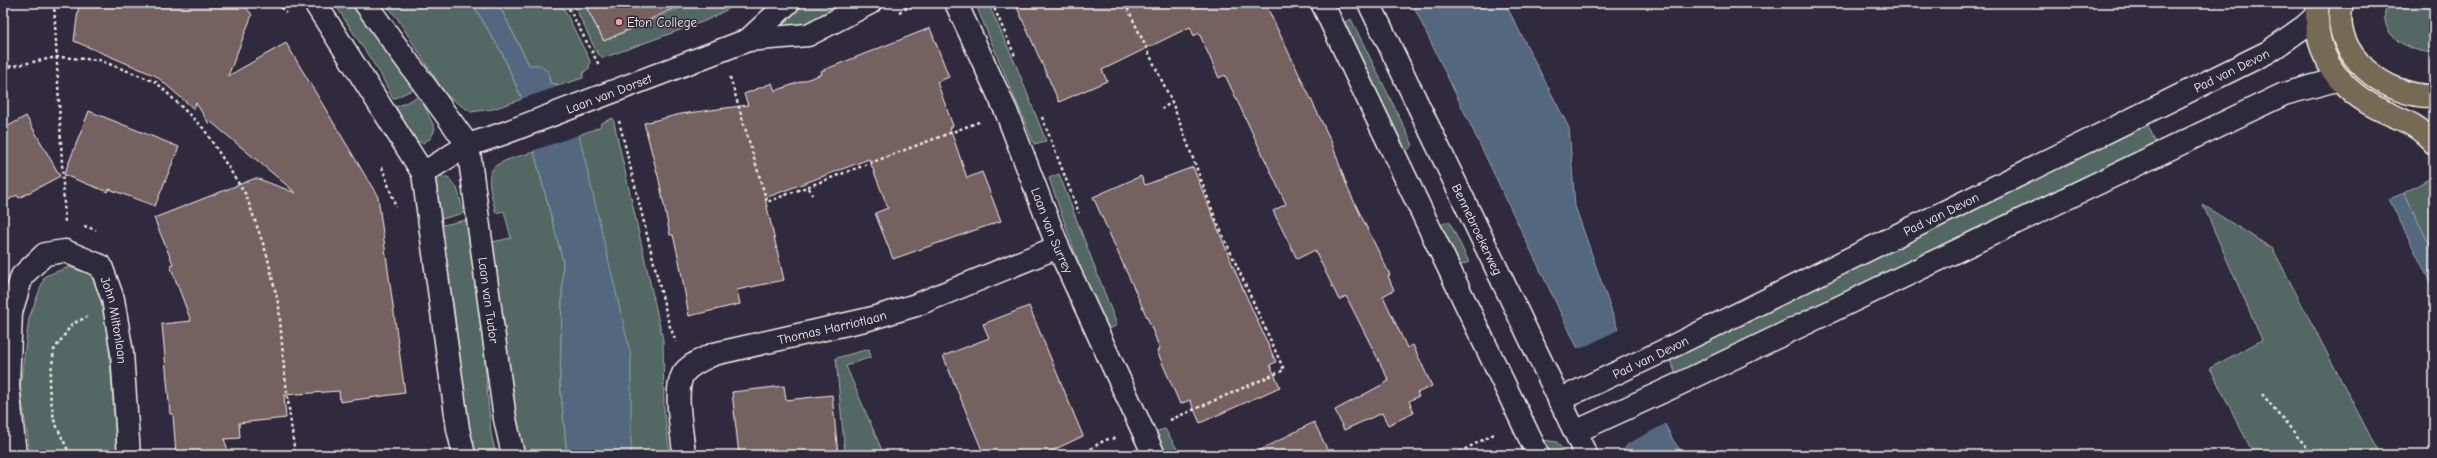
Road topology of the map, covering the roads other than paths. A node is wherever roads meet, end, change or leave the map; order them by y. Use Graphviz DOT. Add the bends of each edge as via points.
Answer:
graph roads {
  1 [pos="315,3"];
  2 [pos="365,3"];
  3 [pos="788,3"];
  4 [pos="870,3"];
  5 [pos="956,3"];
  6 [pos="1322,3"];
  7 [pos="1369,3"];
  8 [pos="2342,3"];
  9 [pos="2317,10"];
  10 [pos="748,40"];
  11 [pos="2370,72"];
  12 [pos="2340,79"];
  13 [pos="2432,99"];
  14 [pos="2434,143"];
  15 [pos="468,145"];
  16 [pos="423,173"];
  17 [pos="1058,247"];
  18 [pos="1559,400"];
  19 [pos="1575,432"];
  20 [pos="15,455"];
  21 [pos="129,455"];
  22 [pos="464,455"];
  23 [pos="513,455"];
  24 [pos="684,455"];
  25 [pos="1154,455"];
  26 [pos="1538,455"];
  27 [pos="1586,455"];
  1 -- 16 [label="street"];
  2 -- 15 [label="street, Laan van Tudor"];
  3 -- 10 [label="street, Laan van Dorset"];
  4 -- 10 [label="street, Laan van Dorset" via="808,35"];
  5 -- 17 [label="street, Laan van Surrey" via="1006,112"];
  6 -- 26 [label="street"];
  7 -- 18 [label="street, Bennebroekerweg"];
  8 -- 11 [label="main road" via="2341,26 2344,42 2353,56"];
  9 -- 12 [label="main road" via="2318,39 2326,60"];
  9 -- 18 [label="street, Pad van Devon" via="2305,26 2261,55 1660,353"];
  10 -- 15 [label="street, Laan van Dorset"];
  11 -- 12 [label="main road"];
  11 -- 13 [label="main road" via="2384,83 2404,92"];
  12 -- 14 [label="main road" via="2356,95 2405,119"];
  12 -- 19 [label="street" via="2284,94"];
  15 -- 16 [label="street"];
  15 -- 23 [label="street, Laan van Tudor" via="505,419"];
  16 -- 22 [label="street" via="458,429"];
  17 -- 24 [label="street, Thomas Harriotlaan" via="916,305 869,319 714,354 692,366 683,375 679,393"];
  17 -- 25 [label="street, Laan van Surrey"];
  18 -- 19 [label="street, Bennebroekerweg"];
  19 -- 27 [label="street, Bennebroekerweg"];
  20 -- 21 [label="street, John Miltonlaan" via="8,385 11,312 22,276 45,254 65,251 101,266 114,305 122,352"];
}
